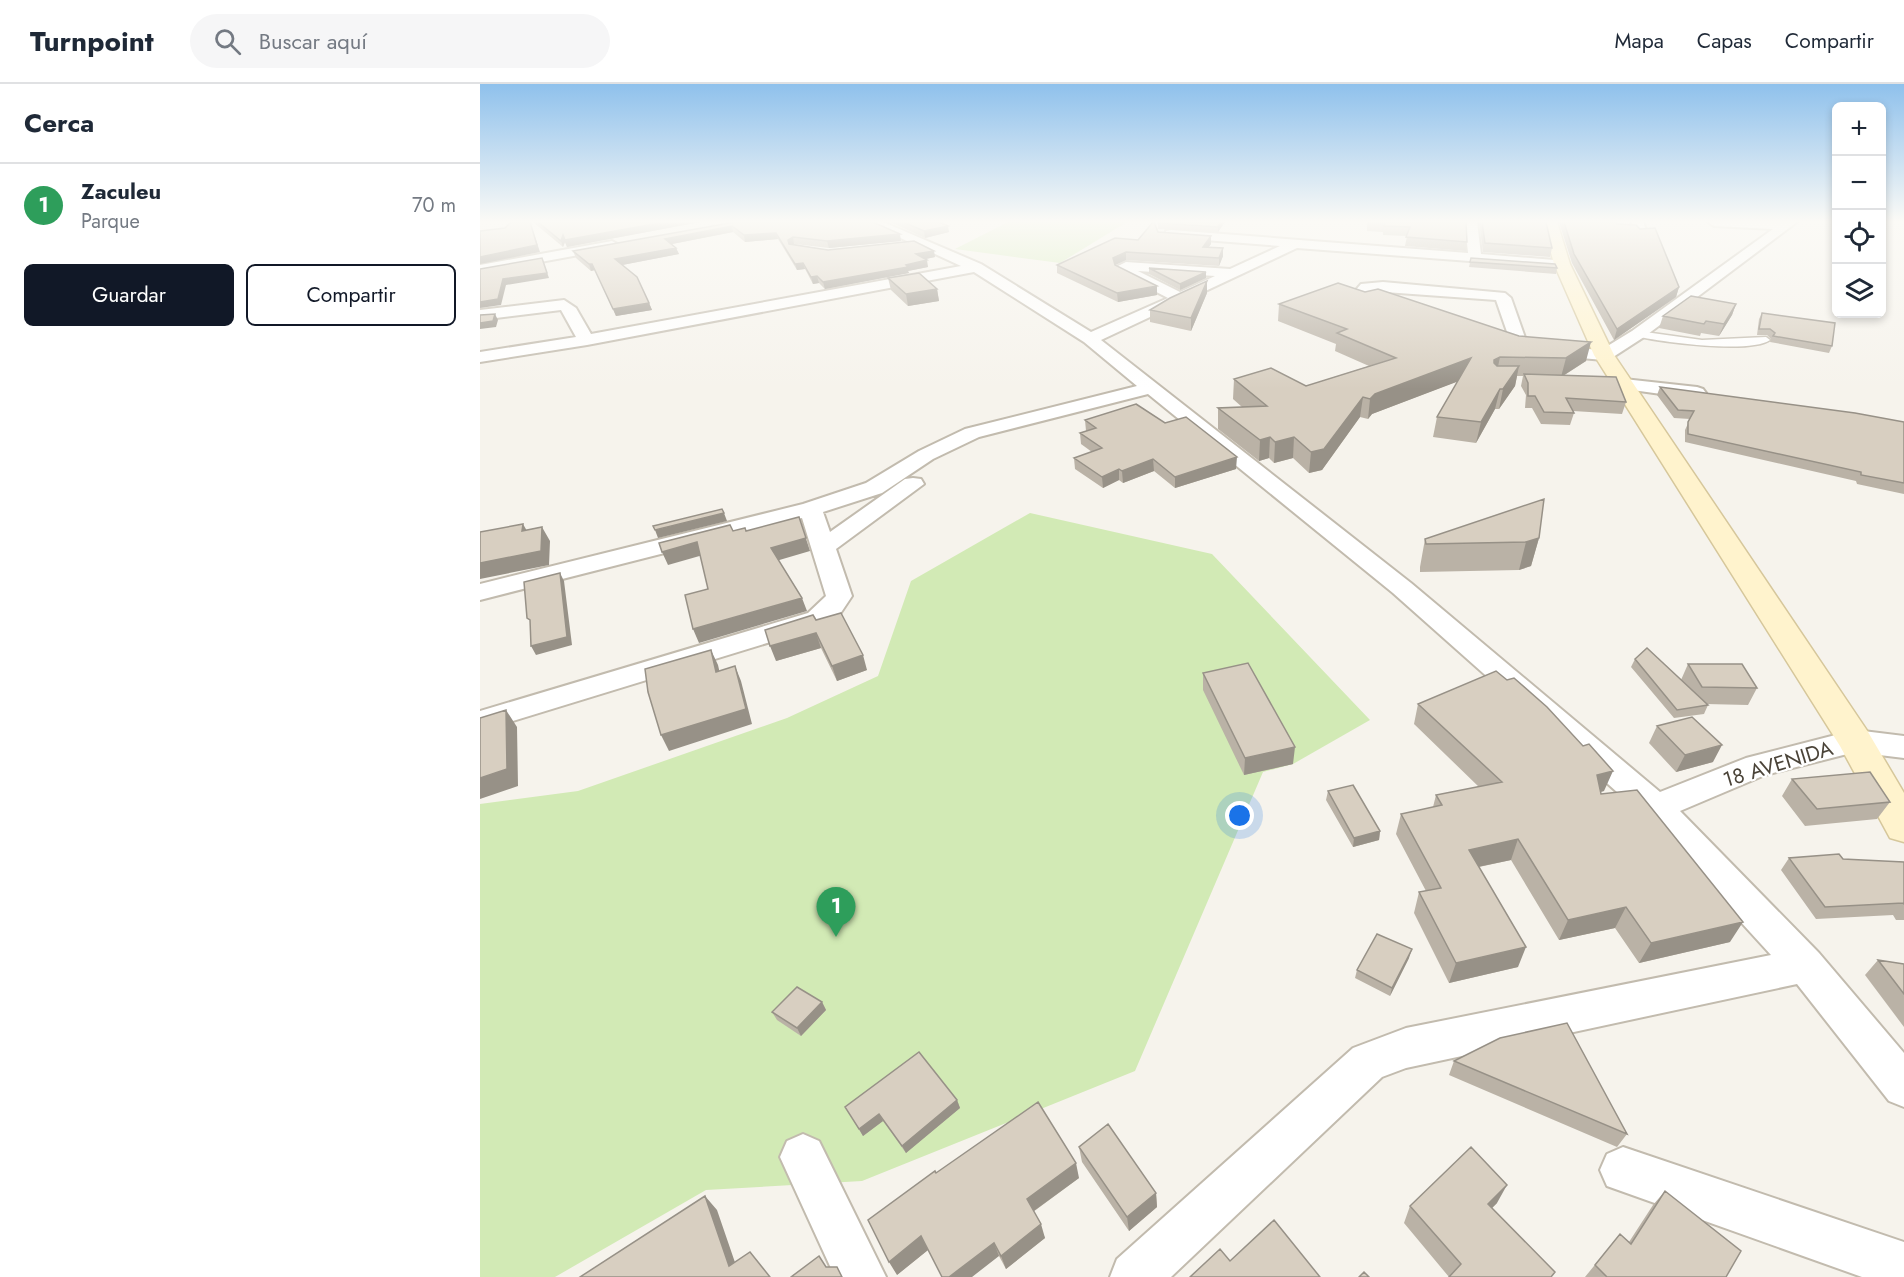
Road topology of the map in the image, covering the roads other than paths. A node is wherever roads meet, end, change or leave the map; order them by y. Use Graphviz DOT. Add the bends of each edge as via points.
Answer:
graph roads {
  1 [pos="918,278"];
  2 [pos="993,278"];
  3 [pos="1140,278"];
  4 [pos="1221,278"];
  5 [pos="1568,278"];
  6 [pos="1715,278"];
  7 [pos="1178,297"];
  8 [pos="1411,311"];
  9 [pos="480,315"];
  10 [pos="1638,334"];
  11 [pos="587,339"];
  12 [pos="1090,339"];
  13 [pos="1766,340"];
  14 [pos="1604,355"];
  15 [pos="480,357"];
  16 [pos="1616,384"];
  17 [pos="1158,394"];
  18 [pos="1715,396"];
  19 [pos="811,509"];
  20 [pos="824,547"];
  21 [pos="480,592"];
  22 [pos="480,721"];
  23 [pos="1855,741"];
  24 [pos="1904,747"];
  25 [pos="1656,807"];
  26 [pos="1904,827"];
  27 [pos="1805,965"];
  28 [pos="1904,1086"];
  29 [pos="803,1157"];
  30 [pos="1623,1170"];
  31 [pos="1904,1267"];
  32 [pos="861,1277"];
  33 [pos="1135,1277"];
  1 -- 11 [label="street"];
  2 -- 12 [label="street"];
  3 -- 7 [label="street"];
  4 -- 7 [label="street"];
  5 -- 14 [label="street"];
  6 -- 10 [label="street"];
  7 -- 12 [label="street"];
  8 -- 14 [label="street" via="1362,291 1383,286 1500,296 1513,347"];
  9 -- 11 [label="street" via="564,305"];
  10 -- 13 [label="lane" via="1691,343"];
  10 -- 14 [label="street"];
  11 -- 15 [label="street"];
  12 -- 17 [label="street"];
  14 -- 16 [label="street"];
  16 -- 18 [label="street"];
  16 -- 23 [label="street"];
  17 -- 19 [label="street" via="972,434 933,451 874,488"];
  17 -- 20 [label="street" via="964,452"];
  17 -- 25 [label="street" via="1402,588"];
  19 -- 20 [label="street"];
  19 -- 21 [label="street"];
  20 -- 22 [label="street" via="839,596 817,619"];
  23 -- 24 [label="street, 18 AVENIDA"];
  23 -- 25 [label="street, 18 AVENIDA" via="1757,766"];
  23 -- 26 [label="street"];
  25 -- 27 [label="street"];
  27 -- 28 [label="street"];
  27 -- 33 [label="street" via="1406,1048 1368,1062"];
  29 -- 32 [label="street"];
  30 -- 31 [label="street"];
}
